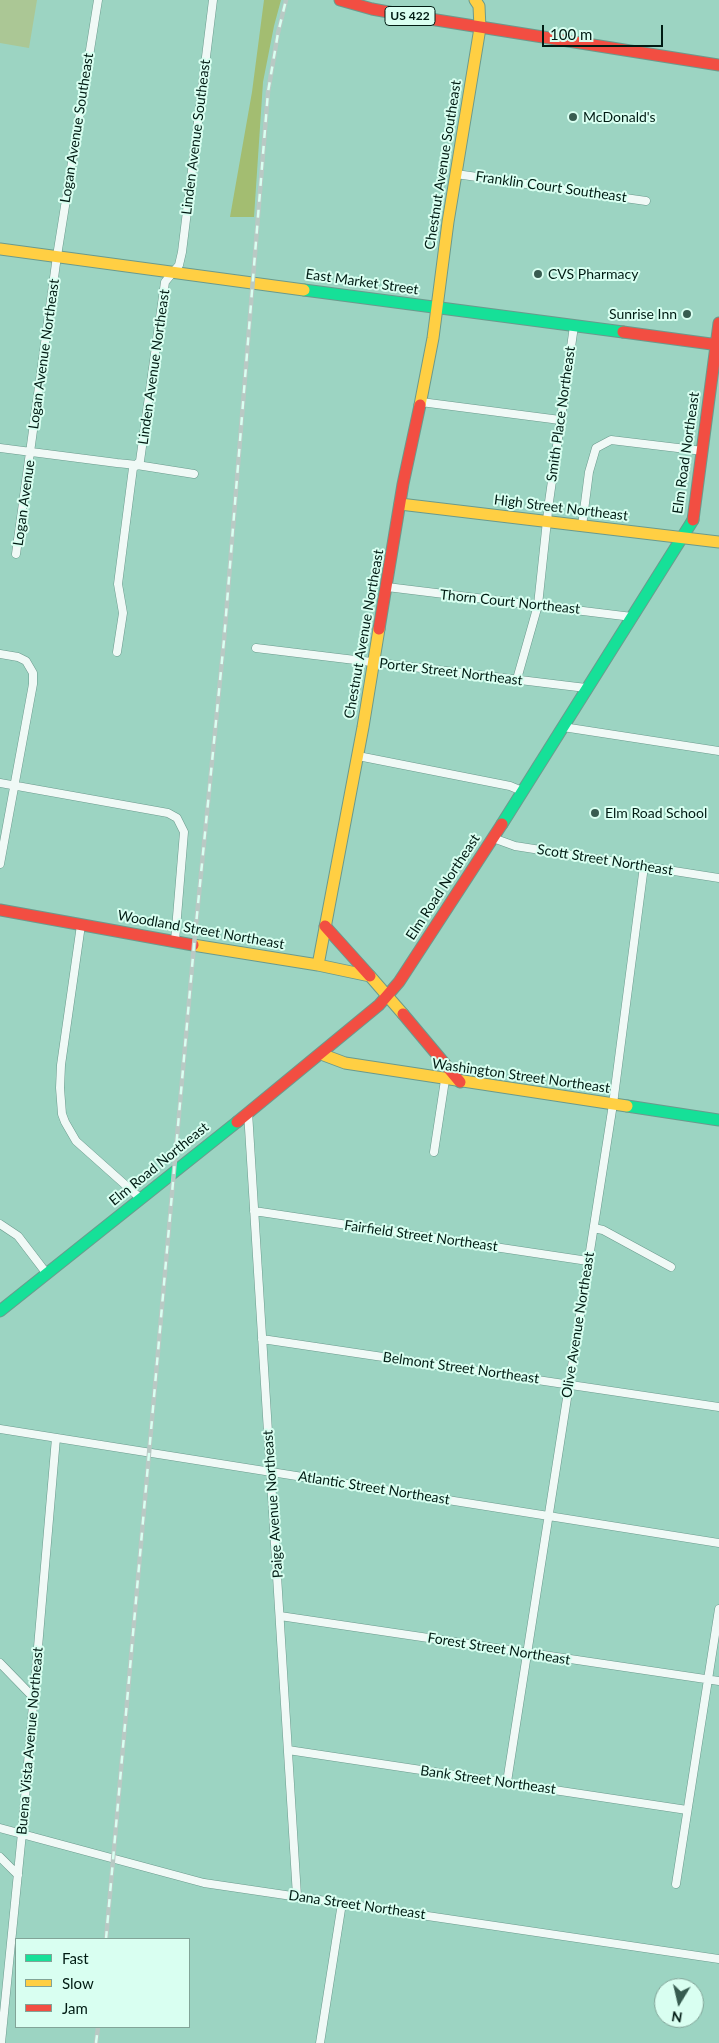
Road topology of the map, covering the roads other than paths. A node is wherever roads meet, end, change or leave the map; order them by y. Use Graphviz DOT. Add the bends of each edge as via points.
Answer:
graph roads {
  1 [pos="98,0"];
  2 [pos="213,0"];
  3 [pos="340,0"];
  4 [pos="475,0"];
  5 [pos="480,28"];
  6 [pos="719,65"];
  7 [pos="456,174"];
  8 [pos="646,201"];
  9 [pos="0,250"];
  10 [pos="57,256"];
  11 [pos="173,272"];
  12 [pos="437,308"];
  13 [pos="719,323"];
  14 [pos="574,326"];
  15 [pos="718,345"];
  16 [pos="421,402"];
  17 [pos="560,420"];
  18 [pos="0,448"];
  19 [pos="703,451"];
  20 [pos="31,452"];
  21 [pos="137,465"];
  22 [pos="194,474"];
  23 [pos="400,504"];
  24 [pos="548,522"];
  25 [pos="582,526"];
  26 [pos="682,538"];
  27 [pos="719,542"];
  28 [pos="16,554"];
  29 [pos="387,587"];
  30 [pos="538,606"];
  31 [pos="632,616"];
  32 [pos="256,648"];
  33 [pos="117,652"];
  34 [pos="0,654"];
  35 [pos="374,663"];
  36 [pos="517,679"];
  37 [pos="586,688"];
  38 [pos="562,727"];
  39 [pos="719,751"];
  40 [pos="358,756"];
  41 [pos="0,783"];
  42 [pos="14,785"];
  43 [pos="522,791"];
  44 [pos="493,838"];
  45 [pos="0,864"];
  46 [pos="644,866"];
  47 [pos="719,878"];
  48 [pos="0,910"];
  49 [pos="81,925"];
  50 [pos="325,926"];
  51 [pos="175,941"];
  52 [pos="318,965"];
  53 [pos="370,976"];
  54 [pos="388,996"];
  55 [pos="321,1054"];
  56 [pos="445,1080"];
  57 [pos="460,1082"];
  58 [pos="613,1104"];
  59 [pos="248,1112"];
  60 [pos="719,1120"];
  61 [pos="434,1152"];
  62 [pos="140,1198"];
  63 [pos="254,1211"];
  64 [pos="0,1224"];
  65 [pos="594,1228"];
  66 [pos="588,1261"];
  67 [pos="671,1267"];
  68 [pos="47,1274"];
  69 [pos="0,1311"];
  70 [pos="262,1339"];
  71 [pos="569,1384"];
  72 [pos="719,1407"];
  73 [pos="0,1429"];
  74 [pos="56,1438"];
  75 [pos="271,1472"];
  76 [pos="548,1516"];
  77 [pos="719,1543"];
  78 [pos="719,1609"];
  79 [pos="280,1616"];
  80 [pos="527,1653"];
  81 [pos="0,1663"];
  82 [pos="708,1680"];
  83 [pos="719,1681"];
  84 [pos="33,1697"];
  85 [pos="288,1750"];
  86 [pos="507,1782"];
  87 [pos="687,1810"];
  88 [pos="0,1828"];
  89 [pos="22,1834"];
  90 [pos="0,1857"];
  91 [pos="18,1875"];
  92 [pos="676,1884"];
  93 [pos="297,1896"];
  94 [pos="342,1903"];
  95 [pos="719,1959"];
  96 [pos="1,2037"];
  97 [pos="320,2043"];
  1 -- 10 [label="street, Logan Avenue Southeast"];
  2 -- 11 [label="street, Linden Avenue Southeast" via="182,252"];
  3 -- 5 [label="main road, US 422" via="372,9"];
  4 -- 5 [label="main road, Chestnut Avenue Southeast" via="479,6"];
  5 -- 6 [label="main road, US 422"];
  5 -- 7 [label="main road, Chestnut Avenue Southeast"];
  7 -- 8 [label="street, Franklin Court Southeast"];
  7 -- 12 [label="main road, Chestnut Avenue Southeast"];
  9 -- 10 [label="main road, East Market Street"];
  10 -- 11 [label="main road, East Market Street"];
  10 -- 20 [label="street, Logan Avenue Northeast"];
  11 -- 12 [label="main road, East Market Street"];
  11 -- 21 [label="street, Linden Avenue Northeast" via="165,282 142,457"];
  12 -- 14 [label="main road, East Market Street"];
  12 -- 16 [label="main road, Chestnut Avenue Northeast"];
  13 -- 15 [label="main road, Elm Road Northeast"];
  14 -- 15 [label="main road, East Market Street"];
  14 -- 17 [label="street, Smith Place Northeast"];
  15 -- 19 [label="main road, Elm Road Northeast"];
  16 -- 17 [label="street"];
  16 -- 23 [label="main road, Chestnut Avenue Northeast"];
  17 -- 24 [label="street, Smith Place Northeast"];
  18 -- 20 [label="street"];
  19 -- 25 [label="street" via="611,440 596,448 589,472"];
  19 -- 26 [label="main road, Elm Road Northeast" via="694,518"];
  20 -- 21 [label="street"];
  20 -- 28 [label="street, Logan Avenue"];
  21 -- 22 [label="street"];
  21 -- 33 [label="street, Linden Avenue Northeast" via="118,584 124,613"];
  23 -- 24 [label="main road, High Street Northeast"];
  23 -- 29 [label="main road, Chestnut Avenue Northeast"];
  24 -- 25 [label="main road, High Street Northeast"];
  24 -- 30 [label="street, Smith Place Northeast"];
  25 -- 26 [label="main road, High Street Northeast"];
  26 -- 27 [label="main road, High Street Northeast"];
  26 -- 31 [label="main road, Elm Road Northeast"];
  29 -- 30 [label="street, Thorn Court Northeast"];
  29 -- 35 [label="main road, Chestnut Avenue Northeast"];
  30 -- 31 [label="street, Thorn Court Northeast"];
  30 -- 36 [label="street, Smith Place Northeast"];
  31 -- 37 [label="main road, Elm Road Northeast"];
  32 -- 35 [label="street, Porter Street Northeast"];
  34 -- 42 [label="street" via="18,657 30,665 33,673"];
  35 -- 36 [label="street, Porter Street Northeast"];
  35 -- 40 [label="main road, Chestnut Avenue Northeast"];
  36 -- 37 [label="street, Porter Street Northeast"];
  37 -- 38 [label="main road, Elm Road Northeast"];
  38 -- 39 [label="street"];
  38 -- 43 [label="main road, Elm Road Northeast"];
  40 -- 43 [label="street"];
  40 -- 50 [label="main road, Chestnut Avenue Northeast"];
  41 -- 42 [label="street"];
  42 -- 45 [label="street"];
  42 -- 51 [label="street" via="172,815 180,822 184,832"];
  43 -- 44 [label="main road, Elm Road Northeast"];
  44 -- 46 [label="street, Scott Street Northeast" via="515,846"];
  44 -- 54 [label="main road, Elm Road Northeast"];
  46 -- 47 [label="street, Scott Street Northeast"];
  46 -- 58 [label="street, Olive Avenue Northeast"];
  48 -- 49 [label="main road, Woodland Street Northeast"];
  49 -- 51 [label="main road, Woodland Street Northeast"];
  49 -- 62 [label="street" via="61,1065 62,1114 76,1141"];
  50 -- 52 [label="main road, Chestnut Avenue Northeast"];
  50 -- 53 [label="main road"];
  51 -- 52 [label="main road, Woodland Street Northeast"];
  52 -- 53 [label="main road, Woodland Street Northeast"];
  53 -- 54 [label="main road"];
  54 -- 55 [label="main road, Elm Road Northeast"];
  54 -- 57 [label="main road"];
  55 -- 56 [label="main road, Washington Street Northeast" via="344,1063"];
  55 -- 59 [label="main road, Elm Road Northeast"];
  56 -- 57 [label="main road, Washington Street Northeast"];
  56 -- 61 [label="street"];
  57 -- 58 [label="main road, Washington Street Northeast"];
  58 -- 60 [label="main road, Washington Street Northeast"];
  58 -- 65 [label="street, Olive Avenue Northeast"];
  59 -- 62 [label="main road, Elm Road Northeast"];
  59 -- 63 [label="street, Paige Avenue Northeast"];
  62 -- 68 [label="main road, Elm Road Northeast"];
  63 -- 66 [label="street, Fairfield Street Northeast"];
  63 -- 70 [label="street, Paige Avenue Northeast"];
  64 -- 68 [label="street" via="23,1241"];
  65 -- 66 [label="street, Olive Avenue Northeast"];
  65 -- 67 [label="street" via="616,1236"];
  66 -- 71 [label="street, Olive Avenue Northeast"];
  68 -- 69 [label="main road, Elm Road Northeast"];
  70 -- 71 [label="street, Belmont Street Northeast"];
  70 -- 75 [label="street, Paige Avenue Northeast"];
  71 -- 72 [label="street, Belmont Street Northeast"];
  71 -- 76 [label="street, Olive Avenue Northeast"];
  73 -- 74 [label="street, Atlantic Street Northeast"];
  74 -- 75 [label="street, Atlantic Street Northeast"];
  74 -- 84 [label="street, Buena Vista Avenue Northeast"];
  75 -- 76 [label="street, Atlantic Street Northeast"];
  75 -- 79 [label="street, Paige Avenue Northeast"];
  76 -- 77 [label="street, Atlantic Street Northeast"];
  76 -- 80 [label="street, Olive Avenue Northeast"];
  78 -- 82 [label="street"];
  79 -- 80 [label="street, Forest Street Northeast"];
  79 -- 85 [label="street, Paige Avenue Northeast"];
  80 -- 82 [label="street, Forest Street Northeast"];
  80 -- 86 [label="street, Olive Avenue Northeast"];
  81 -- 84 [label="street"];
  82 -- 83 [label="street, Forest Street Northeast"];
  82 -- 87 [label="street"];
  84 -- 89 [label="street, Buena Vista Avenue Northeast"];
  85 -- 86 [label="street, Bank Street Northeast"];
  85 -- 93 [label="street, Paige Avenue Northeast"];
  86 -- 87 [label="street, Bank Street Northeast"];
  87 -- 92 [label="street"];
  88 -- 89 [label="street, Dana Street Northeast"];
  89 -- 91 [label="street, Buena Vista Avenue Northeast"];
  89 -- 93 [label="street, Dana Street Northeast" via="193,1881"];
  90 -- 91 [label="street"];
  91 -- 96 [label="street, Buena Vista Avenue Northeast"];
  93 -- 94 [label="street, Dana Street Northeast"];
  94 -- 95 [label="street, Dana Street Northeast"];
  94 -- 97 [label="street"];
}
